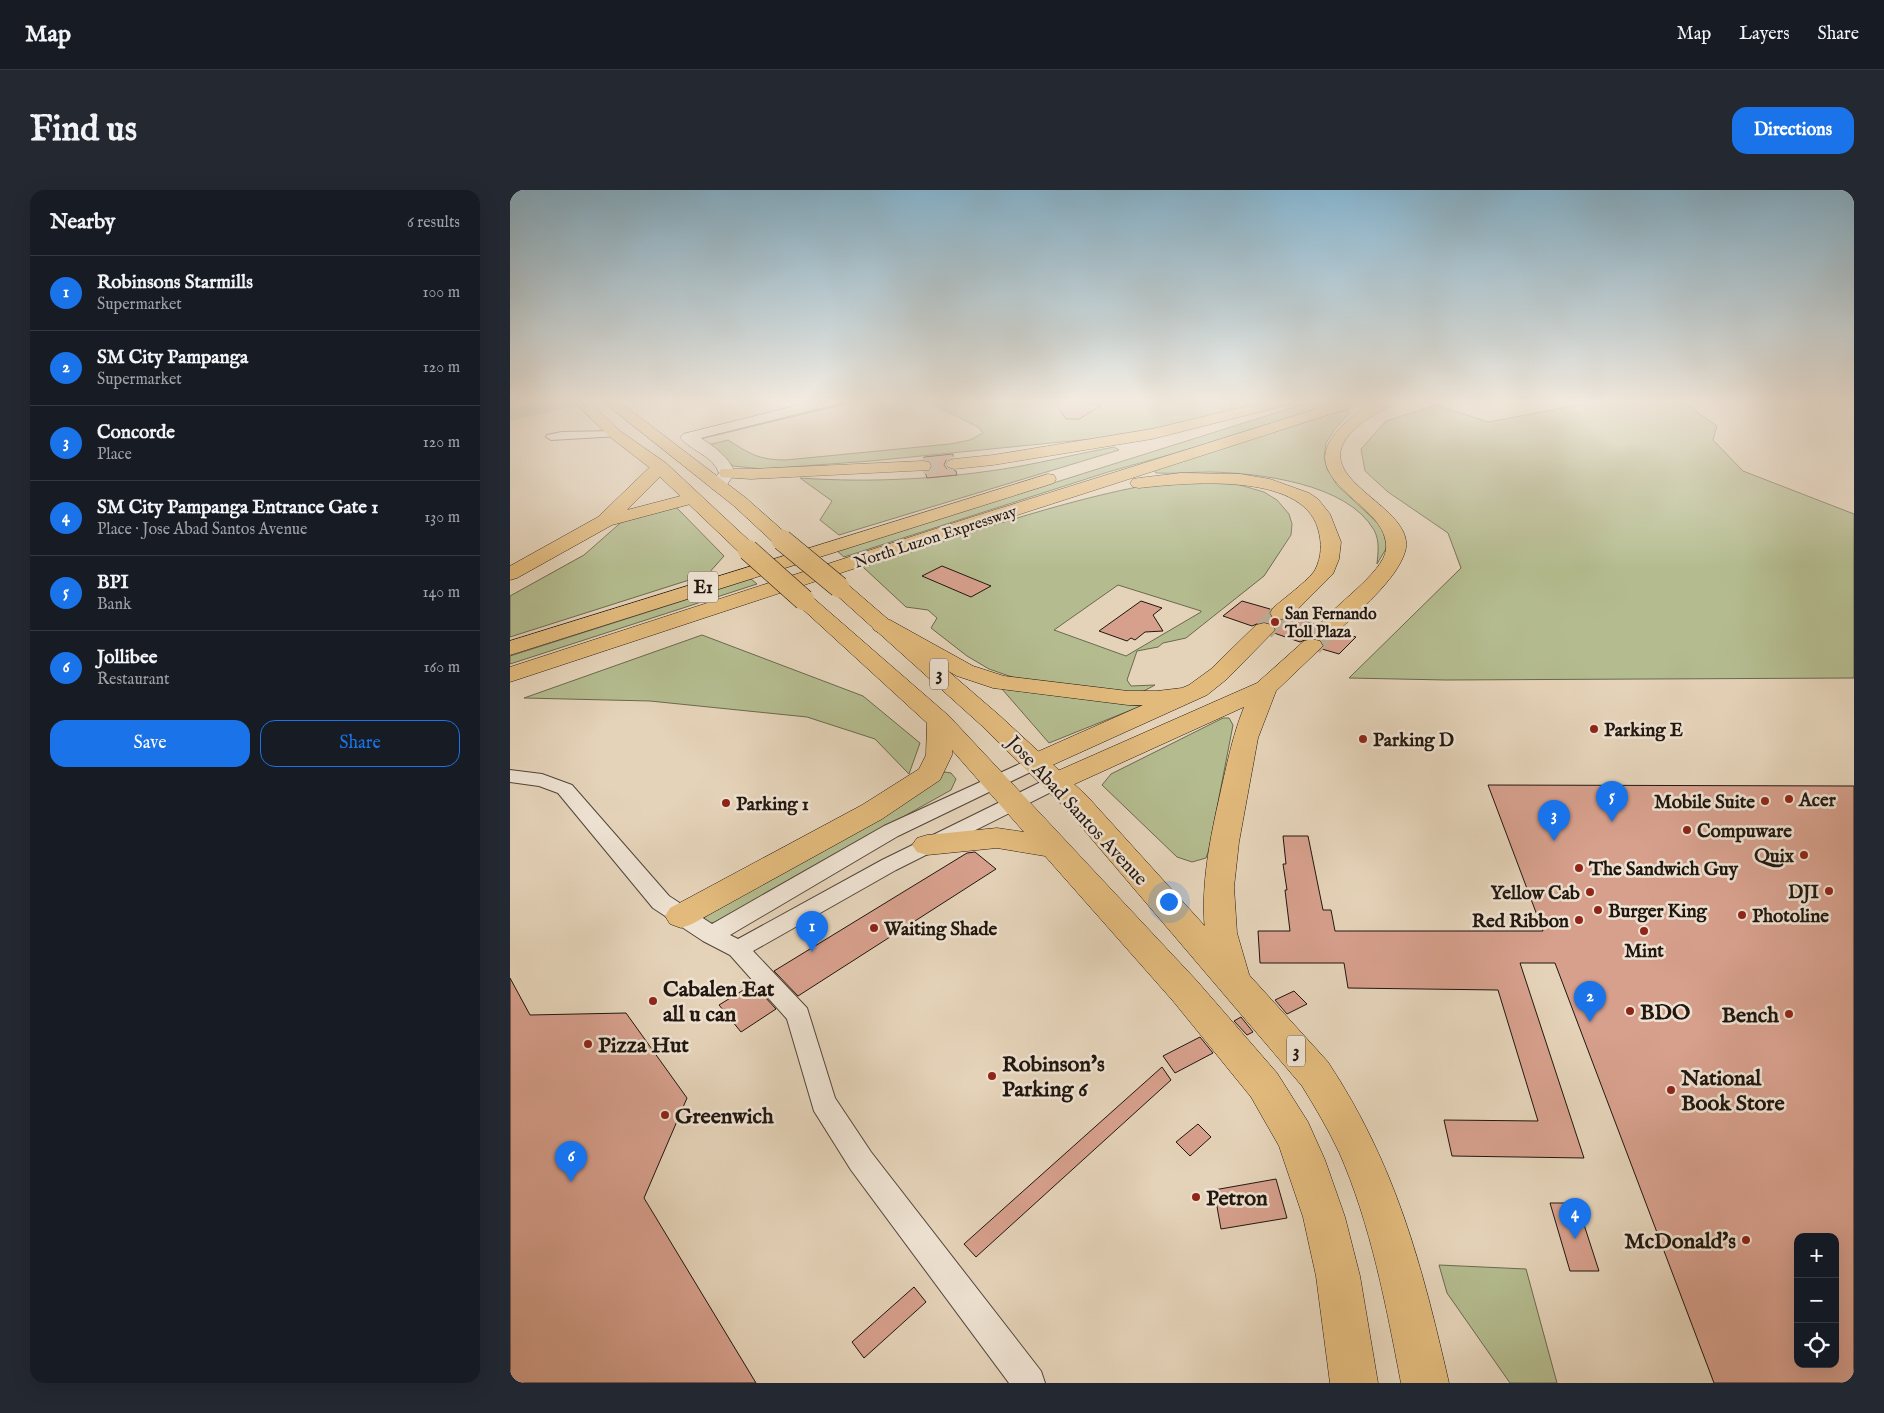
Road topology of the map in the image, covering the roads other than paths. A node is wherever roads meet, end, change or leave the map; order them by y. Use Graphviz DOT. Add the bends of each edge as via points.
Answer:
graph roads {
  1 [pos="645,456"];
  2 [pos="679,456"];
  3 [pos="713,456"];
  4 [pos="1019,456"];
  5 [pos="1185,456"];
  6 [pos="1333,456"];
  7 [pos="954,464"];
  8 [pos="923,466"];
  9 [pos="660,467"];
  10 [pos="790,472"];
  11 [pos="1067,474"];
  12 [pos="724,479"];
  13 [pos="692,498"];
  14 [pos="605,521"];
  15 [pos="973,523"];
  16 [pos="510,574"];
  17 [pos="1281,613"];
  18 [pos="882,625"];
  19 [pos="1328,628"];
  20 [pos="1264,630"];
  21 [pos="1312,646"];
  22 [pos="510,648"];
  23 [pos="510,675"];
  24 [pos="1266,688"];
  25 [pos="1188,695"];
  26 [pos="940,721"];
  27 [pos="1047,772"];
  28 [pos="510,776"];
  29 [pos="1004,792"];
  30 [pos="927,845"];
  31 [pos="1052,847"];
  32 [pos="681,916"];
  33 [pos="711,935"];
  34 [pos="738,949"];
  35 [pos="1234,981"];
  36 [pos="1029,1383"];
  37 [pos="1354,1383"];
  38 [pos="1425,1383"];
  1 -- 9 [label="highway, 3"];
  2 -- 12 [label="highway, Jose Abad Santos Avenue / 3"];
  3 -- 12 [label="main road"];
  4 -- 7 [label="highway"];
  5 -- 15 [label="highway, North Luzon Expressway / E1"];
  6 -- 19 [label="highway" via="1340,476 1389,526 1396,549 1383,572"];
  8 -- 10 [label="highway"];
  9 -- 13 [label="highway, 3"];
  9 -- 14 [label="highway"];
  10 -- 12 [label="highway"];
  10 -- 12 [label="highway"];
  11 -- 22 [label="highway, North Luzon Expressway / E1"];
  12 -- 13 [label="highway"];
  12 -- 18 [label="highway, Jose Abad Santos Avenue / 3, bridge" via="782,540"];
  13 -- 14 [label="highway"];
  13 -- 26 [label="highway, 3, bridge"];
  14 -- 16 [label="highway"];
  15 -- 17 [label="highway" via="1111,488 1165,479 1222,478 1264,483 1312,503 1324,518 1331,542 1323,574"];
  15 -- 23 [label="highway, North Luzon Expressway / E1"];
  18 -- 25 [label="highway" via="965,671 1001,683 1128,698"];
  18 -- 27 [label="highway, Jose Abad Santos Avenue / 3"];
  20 -- 25 [label="highway" via="1219,674"];
  21 -- 24 [label="highway"];
  24 -- 27 [label="highway"];
  24 -- 35 [label="highway" via="1245,738 1218,887 1220,922"];
  25 -- 27 [label="highway"];
  26 -- 29 [label="highway, 3"];
  26 -- 32 [label="highway" via="939,755 930,774 872,812"];
  27 -- 29 [label="street"];
  27 -- 29 [label="street"];
  27 -- 35 [label="highway, Jose Abad Santos Avenue / 3"];
  28 -- 32 [label="street" via="542,780 565,789 661,902"];
  29 -- 30 [label="street"];
  29 -- 31 [label="highway, 3"];
  29 -- 33 [label="street" via="891,831"];
  30 -- 31 [label="highway" via="997,838"];
  30 -- 34 [label="street"];
  31 -- 37 [label="highway, 3" via="1185,991 1264,1085 1279,1108 1305,1160 1330,1237"];
  32 -- 33 [label="street"];
  33 -- 34 [label="street"];
  34 -- 36 [label="street" via="798,1014 823,1103 861,1161"];
  35 -- 38 [label="highway, Jose Abad Santos Avenue / 3" via="1315,1074 1351,1133 1390,1237"];
}
